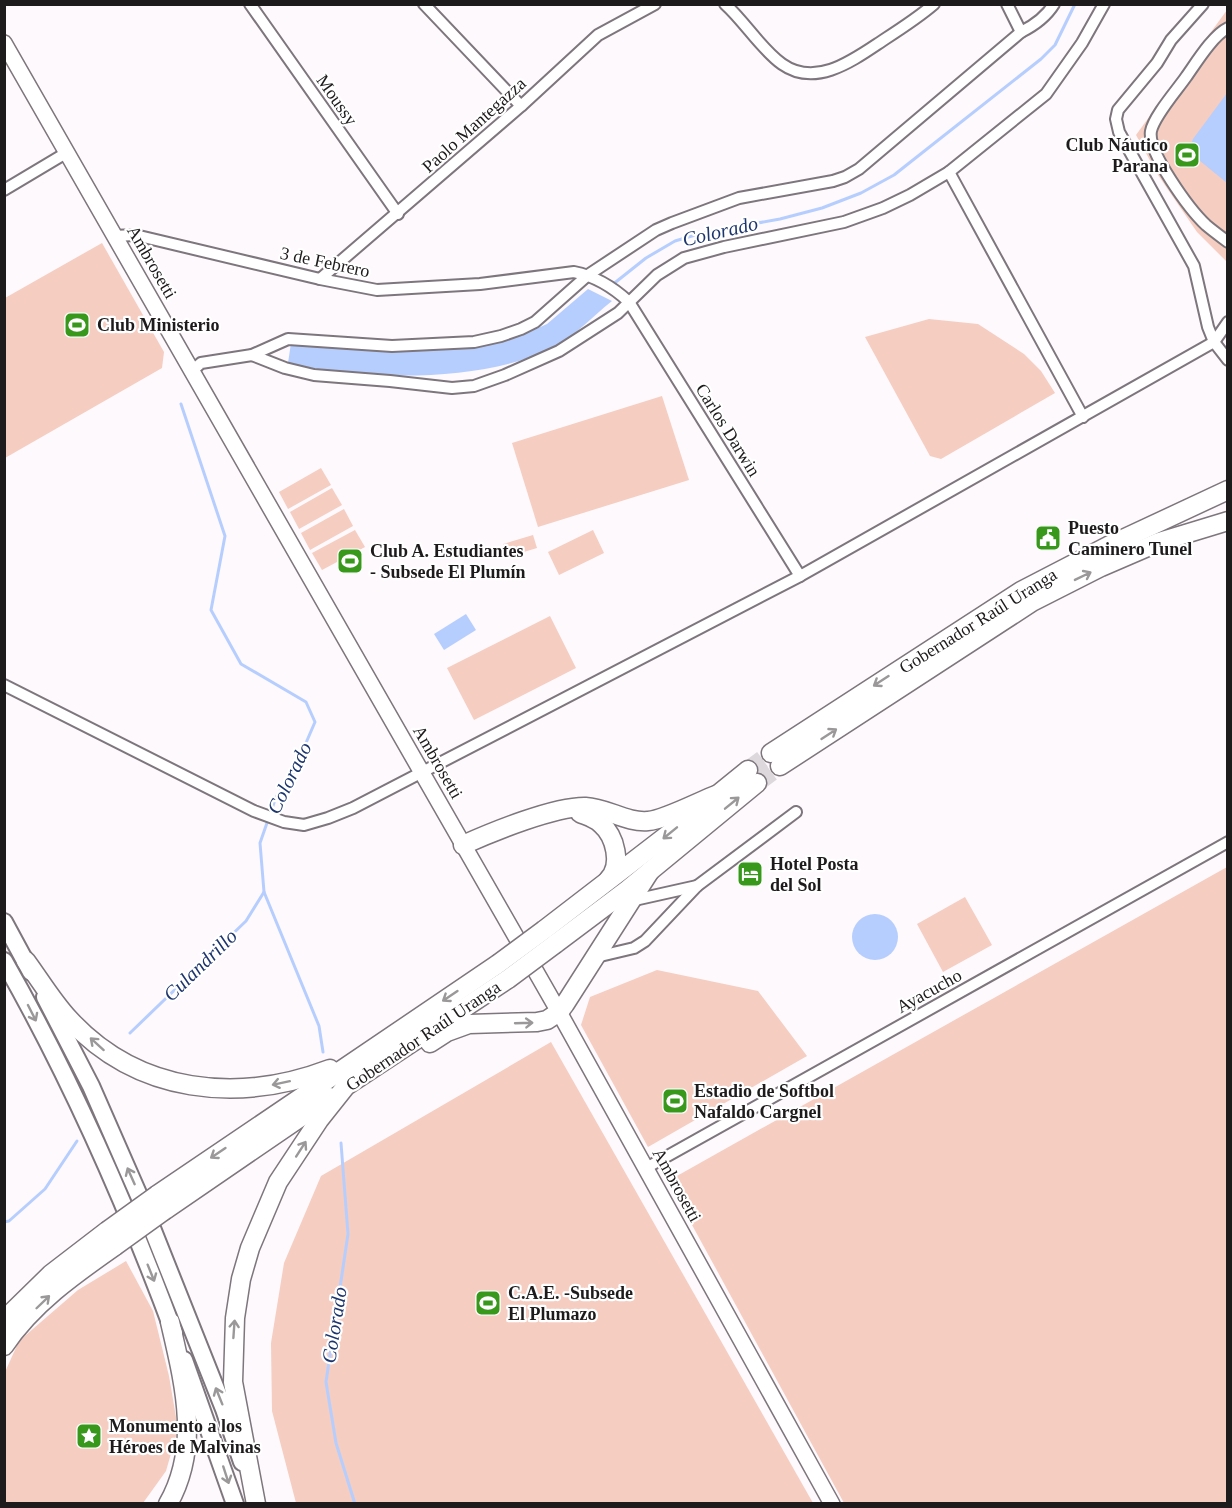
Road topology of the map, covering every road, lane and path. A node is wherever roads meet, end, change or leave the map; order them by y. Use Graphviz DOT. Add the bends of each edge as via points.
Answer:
graph roads {
  1 [pos="424,4"];
  2 [pos="725,4"];
  3 [pos="934,4"];
  4 [pos="1007,4"];
  5 [pos="1054,4"];
  6 [pos="1104,4"];
  7 [pos="1203,4"];
  8 [pos="654,5"];
  9 [pos="254,6"];
  10 [pos="1227,28"];
  11 [pos="1021,32"];
  12 [pos="4,43"];
  13 [pos="521,106"];
  14 [pos="66,153"];
  15 [pos="949,172"];
  16 [pos="4,190"];
  17 [pos="398,214"];
  18 [pos="114,236"];
  19 [pos="1227,242"];
  20 [pos="592,278"];
  21 [pos="320,279"];
  22 [pos="625,299"];
  23 [pos="1227,322"];
  24 [pos="1214,342"];
  25 [pos="252,355"];
  26 [pos="1227,360"];
  27 [pos="192,371"];
  28 [pos="1083,417"];
  29 [pos="1227,489"];
  30 [pos="1227,521"];
  31 [pos="800,576"];
  32 [pos="4,685"];
  33 [pos="422,773"];
  34 [pos="716,795"];
  35 [pos="560,811"];
  36 [pos="796,812"];
  37 [pos="1227,842"];
  38 [pos="464,845"];
  39 [pos="650,871"];
  40 [pos="697,886"];
  41 [pos="599,900"];
  42 [pos="631,900"];
  43 [pos="4,922"];
  44 [pos="596,957"];
  45 [pos="4,961"];
  46 [pos="26,961"];
  47 [pos="503,971"];
  48 [pos="559,1012"];
  49 [pos="389,1057"];
  50 [pos="356,1059"];
  51 [pos="346,1086"];
  52 [pos="646,1168"];
  53 [pos="161,1202"];
  54 [pos="111,1238"];
  55 [pos="4,1320"];
  56 [pos="170,1322"];
  57 [pos="4,1346"];
  58 [pos="254,1497"];
  59 [pos="168,1503"];
  60 [pos="235,1503"];
  61 [pos="832,1503"];
  1 -- 13 [label="street"];
  2 -- 3 [label="street" via="780,63 807,73 847,64"];
  4 -- 11 [label="street"];
  5 -- 11 [label="street" via="1036,24"];
  6 -- 15 [label="street" via="1046,94"];
  7 -- 24 [label="street" via="1118,110 1116,119 1119,132 1194,266"];
  8 -- 13 [label="street, Paolo Mantegazza" via="598,34"];
  9 -- 17 [label="street, Moussy"];
  10 -- 19 [label="street" via="1187,75 1151,131 1153,148 1176,188"];
  11 -- 20 [label="street" via="859,169 845,177 739,198 672,223 656,230"];
  12 -- 14 [label="street, Ambrosetti"];
  13 -- 17 [label="street, Paolo Mantegazza"];
  14 -- 16 [label="street"];
  14 -- 18 [label="street, Ambrosetti"];
  15 -- 22 [label="street" via="902,200 844,222 684,258"];
  15 -- 28 [label="street"];
  17 -- 21 [label="street, Paolo Mantegazza"];
  18 -- 21 [label="street, 3 de Febrero" via="135,235"];
  18 -- 27 [label="street, Ambrosetti"];
  20 -- 21 [label="street, 3 de Febrero" via="574,272 480,284 376,290"];
  20 -- 22 [label="street"];
  20 -- 25 [label="street" via="535,322 474,342 392,346 288,339"];
  22 -- 25 [label="street" via="618,313 559,351 464,388 314,375"];
  22 -- 31 [label="street, Carlos Darwin"];
  23 -- 24 [label="street"];
  24 -- 26 [label="street"];
  24 -- 28 [label="street"];
  25 -- 27 [label="street" via="201,363"];
  27 -- 33 [label="street, Ambrosetti"];
  28 -- 31 [label="street"];
  29 -- 30 [label="highway, Gobernador Raúl Uranga, one-way" via="1021,591 775,760 1032,602 1159,542"];
  31 -- 33 [label="street"];
  32 -- 33 [label="street" via="254,811 284,822 304,825 328,818"];
  33 -- 38 [label="street, Ambrosetti"];
  34 -- 35 [label="highway" via="646,822 586,807"];
  39 -- 34 [label="highway, Gobernador Raúl Uranga, one-way" via="752,776"];
  34 -- 41 [label="highway, Gobernador Raúl Uranga, one-way"];
  35 -- 38 [label="highway"];
  35 -- 41 [label="highway" via="591,817 601,824 615,846 615,867"];
  36 -- 40 [label="street"];
  37 -- 52 [label="street, Ayacucho"];
  38 -- 48 [label="street, Ambrosetti"];
  39 -- 41 [label="highway, Gobernador Raúl Uranga"];
  39 -- 42 [label="highway"];
  40 -- 42 [label="street"];
  40 -- 44 [label="street" via="645,941 634,948"];
  41 -- 42 [label="street"];
  41 -- 47 [label="highway, Gobernador Raúl Uranga, bridge"];
  42 -- 44 [label="highway"];
  43 -- 46 [label="main road, Gobernador Raúl Uranga"];
  44 -- 48 [label="highway"];
  45 -- 56 [label="main road, one-way" via="74,1095"];
  50 -- 46 [label="highway, one-way" via="308,1077 255,1088 218,1089 164,1079 129,1066 104,1051 69,1020"];
  58 -- 46 [label="main road, Gobernador Raúl Uranga, one-way" via="224,1409 140,1198 91,1086"];
  47 -- 49 [label="highway, Gobernador Raúl Uranga"];
  47 -- 50 [label="highway, Gobernador Raúl Uranga, one-way"];
  49 -- 48 [label="highway, one-way" via="412,1053 469,1024 537,1022"];
  48 -- 52 [label="street, Ambrosetti"];
  49 -- 51 [label="highway, Gobernador Raúl Uranga"];
  50 -- 53 [label="highway, Gobernador Raúl Uranga, one-way"];
  51 -- 53 [label="highway"];
  58 -- 51 [label="highway, Gobernador Raúl Uranga, one-way" via="234,1382 235,1318 241,1279 279,1182"];
  52 -- 61 [label="street, Ambrosetti"];
  53 -- 54 [label="highway, bridge"];
  54 -- 55 [label="highway" via="51,1274"];
  57 -- 54 [label="highway, one-way" via="39,1306"];
  56 -- 59 [label="highway" via="186,1392 188,1443 176,1489"];
  56 -- 60 [label="main road, one-way"];
}
